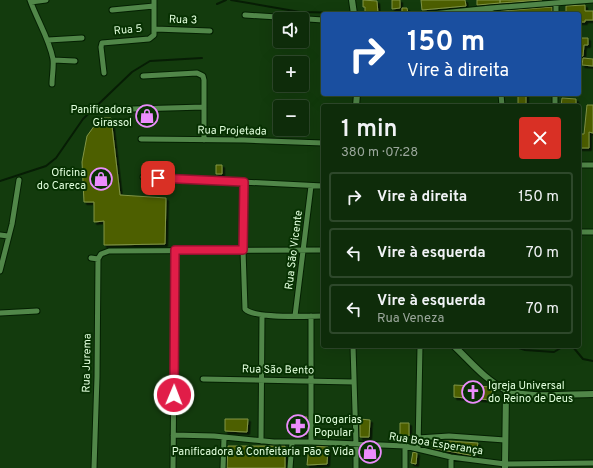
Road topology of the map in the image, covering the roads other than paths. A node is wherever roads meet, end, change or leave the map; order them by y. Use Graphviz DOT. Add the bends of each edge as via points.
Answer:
graph roads {
  1 [pos="46,0"];
  2 [pos="352,0"];
  3 [pos="593,0"];
  4 [pos="31,1"];
  5 [pos="154,3"];
  6 [pos="556,3"];
  7 [pos="491,8"];
  8 [pos="112,10"];
  9 [pos="354,12"];
  10 [pos="452,12"];
  11 [pos="491,12"];
  12 [pos="556,12"];
  13 [pos="245,15"];
  14 [pos="321,20"];
  15 [pos="155,29"];
  16 [pos="210,31"];
  17 [pos="82,38"];
  18 [pos="48,40"];
  19 [pos="53,60"];
  20 [pos="75,60"];
  21 [pos="104,73"];
  22 [pos="143,76"];
  23 [pos="52,84"];
  24 [pos="204,107"];
  25 [pos="133,109"];
  26 [pos="141,139"];
  27 [pos="204,140"];
  28 [pos="321,143"];
  29 [pos="581,165"];
  30 [pos="593,165"];
  31 [pos="143,177"];
  32 [pos="19,180"];
  33 [pos="244,182"];
  34 [pos="311,186"];
  35 [pos="321,186"];
  36 [pos="581,232"];
  37 [pos="593,232"];
  38 [pos="0,236"];
  39 [pos="8,236"];
  40 [pos="175,250"];
  41 [pos="243,250"];
  42 [pos="304,250"];
  43 [pos="321,250"];
  44 [pos="91,258"];
  45 [pos="98,259"];
  46 [pos="0,271"];
  47 [pos="37,311"];
  48 [pos="0,312"];
  49 [pos="262,315"];
  50 [pos="296,316"];
  51 [pos="311,316"];
  52 [pos="321,316"];
  53 [pos="353,348"];
  54 [pos="420,348"];
  55 [pos="456,348"];
  56 [pos="203,379"];
  57 [pos="262,380"];
  58 [pos="311,380"];
  59 [pos="354,382"];
  60 [pos="506,390"];
  61 [pos="593,394"];
  62 [pos="173,435"];
  63 [pos="224,438"];
  64 [pos="418,438"];
  65 [pos="505,440"];
  66 [pos="262,441"];
  67 [pos="311,442"];
  68 [pos="292,443"];
  69 [pos="356,444"];
  70 [pos="405,446"];
  71 [pos="418,449"];
  72 [pos="451,457"];
  73 [pos="593,463"];
  74 [pos="505,466"];
  75 [pos="94,468"];
  76 [pos="173,468"];
  77 [pos="223,468"];
  78 [pos="290,468"];
  79 [pos="356,468"];
  80 [pos="405,468"];
  81 [pos="451,468"];
  1 -- 4 [label="street"];
  2 -- 9 [label="street"];
  3 -- 6 [label="street"];
  4 -- 18 [label="street"];
  5 -- 8 [label="street"];
  5 -- 15 [label="street"];
  6 -- 7 [label="street"];
  6 -- 12 [label="street"];
  7 -- 10 [label="street"];
  7 -- 11 [label="street"];
  13 -- 14 [label="street"];
  15 -- 16 [label="street, Rua 3"];
  15 -- 21 [label="street, Rua 5" via="154,35 149,38 102,43"];
  17 -- 18 [label="street"];
  18 -- 19 [label="street"];
  19 -- 20 [label="street"];
  19 -- 23 [label="street"];
  22 -- 24 [label="street" via="201,74 204,80"];
  24 -- 25 [label="street"];
  24 -- 27 [label="street"];
  26 -- 27 [label="street, Rua Projetada"];
  27 -- 28 [label="street, Rua Projetada"];
  29 -- 30 [label="street"];
  31 -- 33 [label="street"];
  32 -- 39 [label="street"];
  33 -- 34 [label="street"];
  33 -- 41 [label="street"];
  34 -- 35 [label="street"];
  34 -- 42 [label="street, Rua São Vicente"];
  36 -- 37 [label="street"];
  38 -- 39 [label="street"];
  39 -- 46 [label="street"];
  40 -- 41 [label="street"];
  40 -- 45 [label="street" via="109,251 101,254"];
  40 -- 62 [label="street"];
  41 -- 42 [label="street"];
  41 -- 49 [label="street" via="244,307 248,312"];
  42 -- 43 [label="street"];
  42 -- 50 [label="street, Rua São Vicente"];
  44 -- 45 [label="street"];
  45 -- 75 [label="street, Rua Jurema"];
  47 -- 48 [label="street"];
  49 -- 50 [label="street"];
  49 -- 57 [label="street"];
  50 -- 51 [label="street"];
  51 -- 52 [label="street"];
  51 -- 58 [label="street"];
  53 -- 59 [label="street"];
  54 -- 64 [label="street"];
  55 -- 60 [label="street" via="487,377"];
  56 -- 57 [label="street, Rua São Bento"];
  57 -- 58 [label="street, Rua São Bento"];
  57 -- 66 [label="street"];
  58 -- 59 [label="street, Rua São Bento"];
  58 -- 67 [label="street"];
  59 -- 69 [label="street"];
  60 -- 61 [label="street" via="528,394"];
  60 -- 65 [label="street"];
  62 -- 63 [label="street, Rua Boa Esperança"];
  62 -- 76 [label="street"];
  63 -- 66 [label="street, Rua Boa Esperança"];
  63 -- 77 [label="street"];
  64 -- 65 [label="street" via="449,436"];
  64 -- 71 [label="street"];
  65 -- 74 [label="street"];
  66 -- 68 [label="street, Rua Boa Esperança"];
  67 -- 68 [label="street, Rua Boa Esperança"];
  67 -- 69 [label="street, Rua Boa Esperança"];
  68 -- 78 [label="street"];
  69 -- 70 [label="street, Rua Boa Esperança"];
  69 -- 79 [label="street"];
  70 -- 71 [label="street, Rua Boa Esperança"];
  70 -- 80 [label="street"];
  71 -- 72 [label="street, Rua Boa Esperança"];
  72 -- 74 [label="street, Rua Boa Esperança"];
  72 -- 81 [label="street"];
  73 -- 74 [label="street, Rua Boa Esperança"];
}
